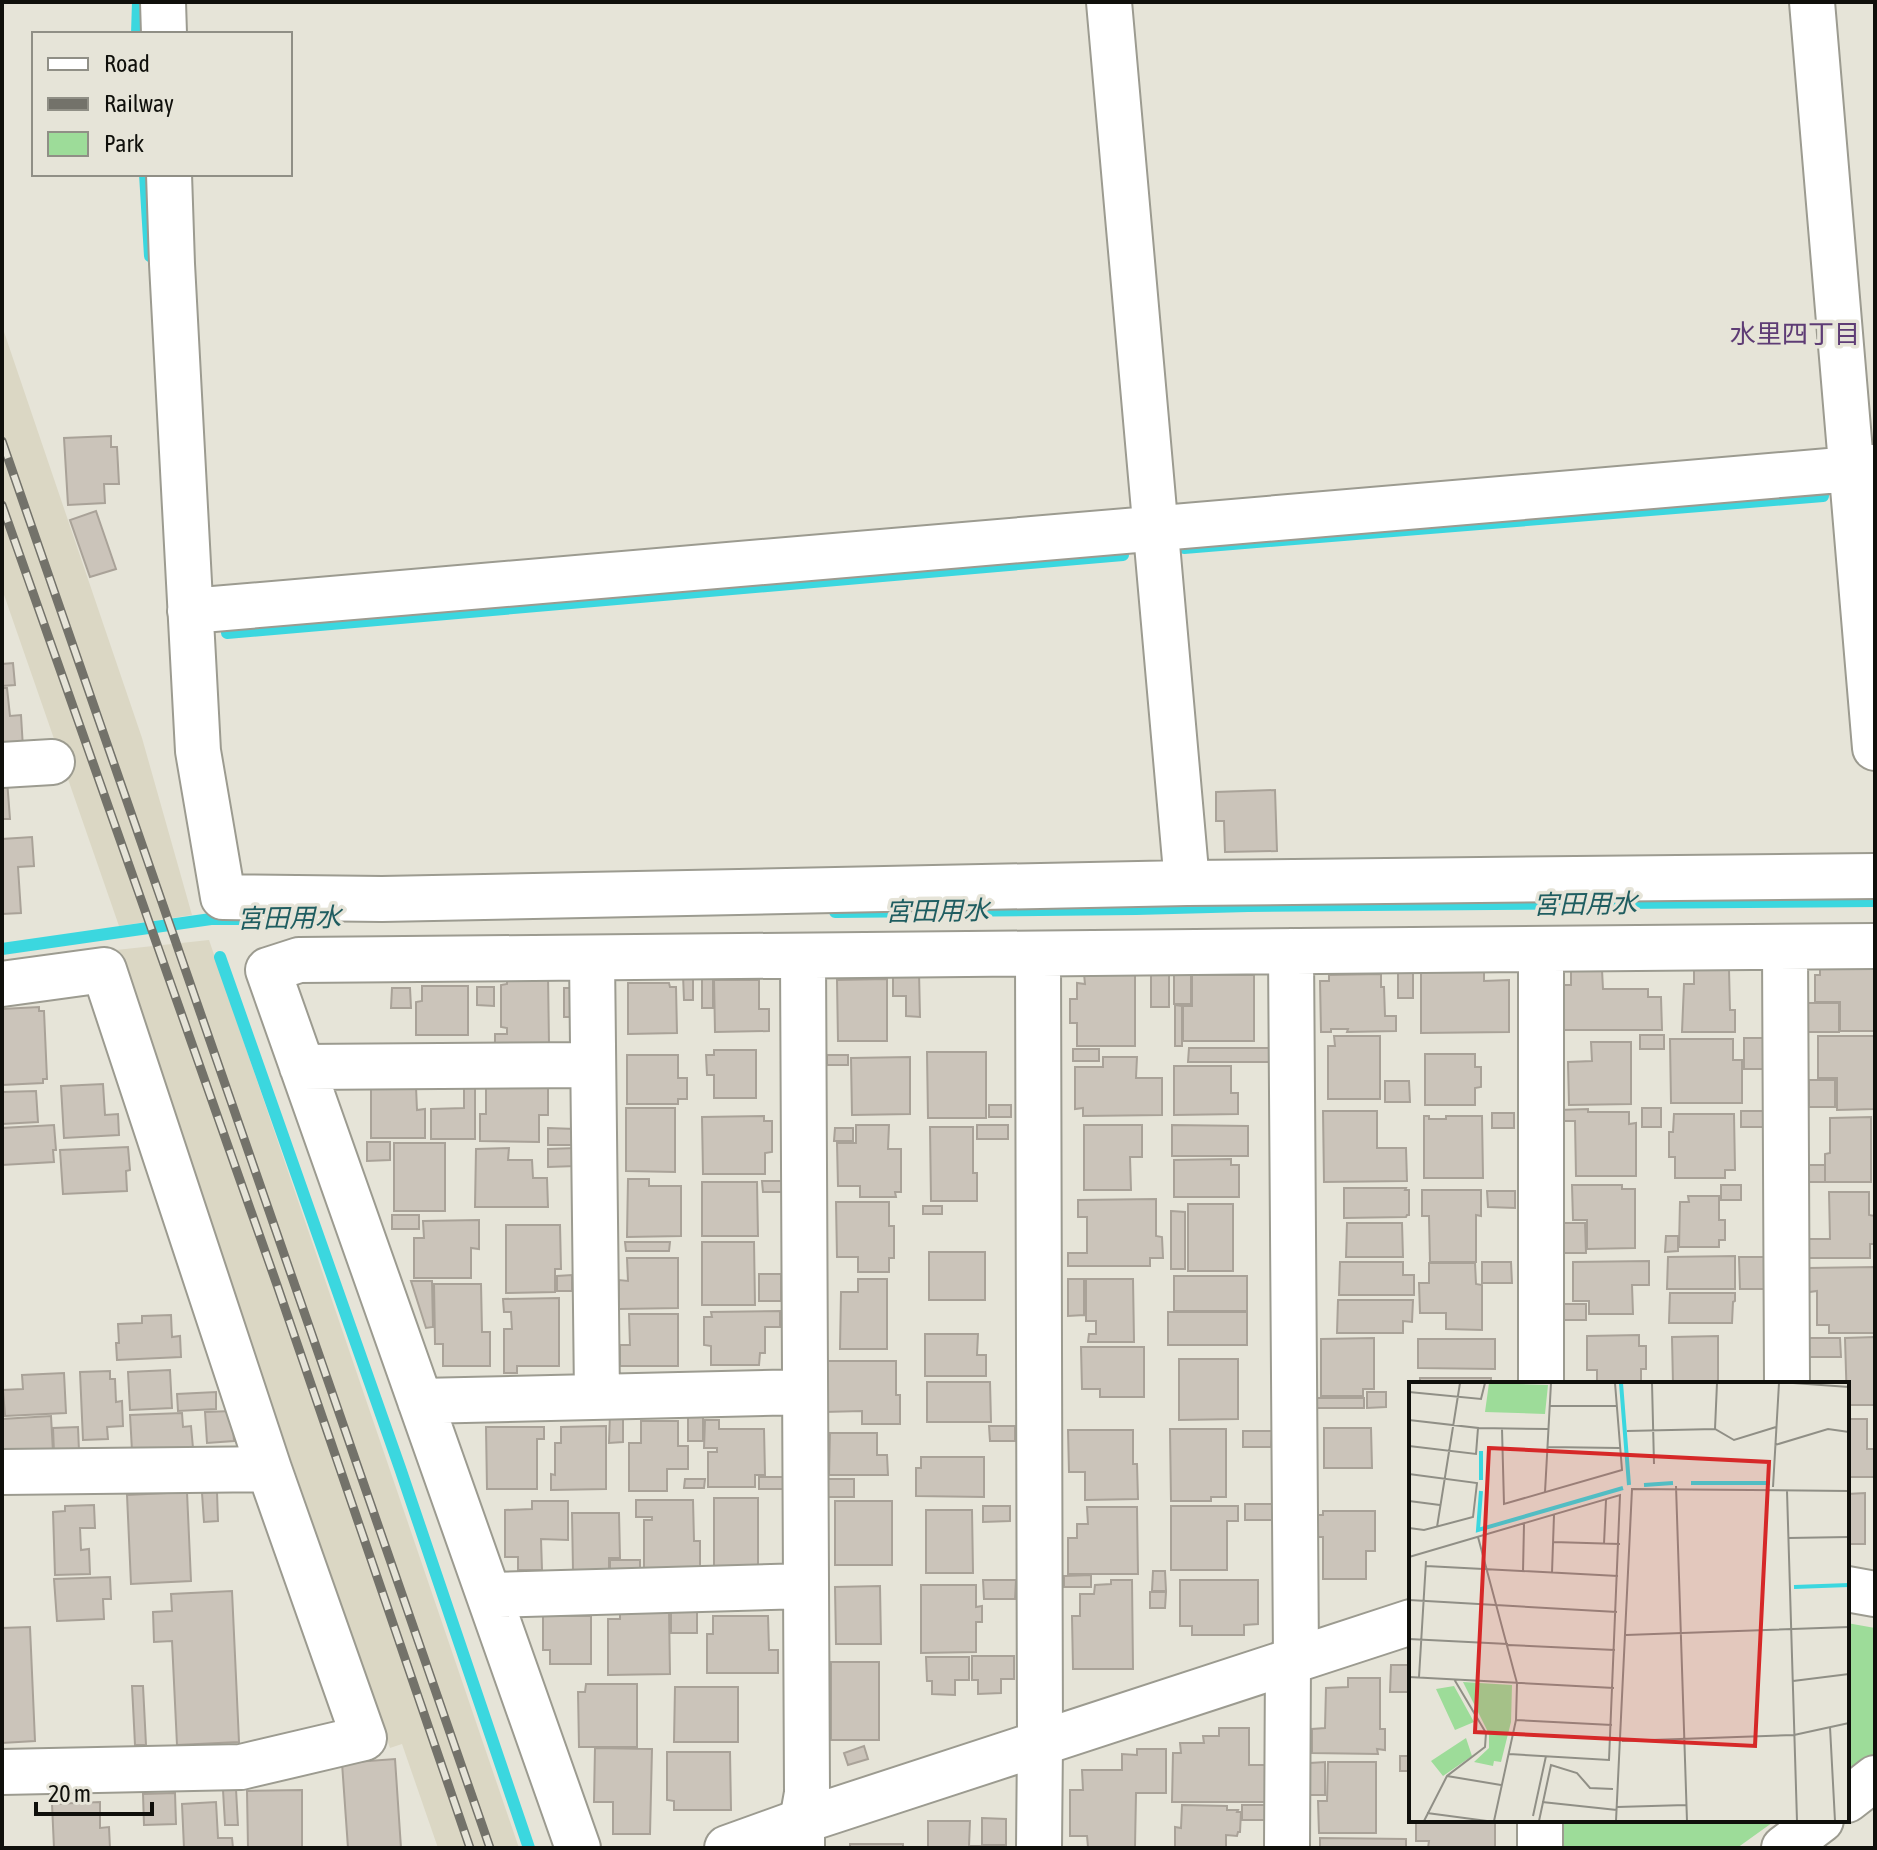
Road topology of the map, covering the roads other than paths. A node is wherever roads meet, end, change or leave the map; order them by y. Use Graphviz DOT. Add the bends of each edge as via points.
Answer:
graph roads {
  1 [pos="163,2"];
  2 [pos="1109,2"];
  3 [pos="1812,2"];
  4 [pos="164,32"];
  5 [pos="169,176"];
  6 [pos="1863,468"];
  7 [pos="1156,528"];
  8 [pos="190,611"];
  9 [pos="1875,748"];
  10 [pos="52,762"];
  11 [pos="2,765"];
  12 [pos="1875,876"];
  13 [pos="1187,883"];
  14 [pos="1875,946"];
  15 [pos="1785,947"];
  16 [pos="1541,949"];
  17 [pos="1291,951"];
  18 [pos="1038,954"];
  19 [pos="803,956"];
  20 [pos="592,958"];
  21 [pos="2,984"];
  22 [pos="593,1065"];
  23 [pos="302,1067"];
  24 [pos="1541,1382"];
  25 [pos="1787,1382"];
  26 [pos="805,1392"];
  27 [pos="597,1396"];
  28 [pos="420,1401"];
  29 [pos="269,1469"];
  30 [pos="2,1472"];
  31 [pos="806,1586"];
  32 [pos="1849,1589"];
  33 [pos="1875,1594"];
  34 [pos="489,1595"];
  35 [pos="1409,1623"];
  36 [pos="1292,1660"];
  37 [pos="1040,1743"];
  38 [pos="2,1772"];
  39 [pos="1875,1778"];
  40 [pos="1849,1798"];
  41 [pos="1540,1822"];
  42 [pos="1818,1822"];
  43 [pos="802,1834"];
  44 [pos="578,1848"];
  45 [pos="727,1848"];
  46 [pos="1039,1848"];
  47 [pos="1287,1848"];
  48 [pos="1540,1848"];
  49 [pos="1784,1848"];
  1 -- 4 [label="street"];
  2 -- 7 [label="street"];
  3 -- 6 [label="street"];
  5 -- 8 [label="street"];
  6 -- 7 [label="street"];
  6 -- 9 [label="street"];
  7 -- 8 [label="street"];
  7 -- 13 [label="street"];
  8 -- 13 [label="street" via="198,751 223,897 382,899"];
  10 -- 11 [label="street"];
  12 -- 13 [label="street"];
  14 -- 15 [label="street"];
  15 -- 16 [label="street"];
  15 -- 25 [label="street"];
  16 -- 17 [label="street"];
  16 -- 24 [label="street"];
  17 -- 18 [label="street"];
  17 -- 36 [label="street"];
  18 -- 19 [label="street"];
  18 -- 37 [label="street"];
  19 -- 20 [label="street"];
  19 -- 26 [label="street"];
  20 -- 22 [label="street"];
  20 -- 23 [label="street" via="299,960 268,970"];
  21 -- 29 [label="street" via="104,970"];
  22 -- 23 [label="street"];
  22 -- 27 [label="street"];
  23 -- 28 [label="street"];
  26 -- 27 [label="street"];
  26 -- 31 [label="street"];
  27 -- 28 [label="street"];
  28 -- 34 [label="street"];
  29 -- 30 [label="street"];
  29 -- 38 [label="street" via="364,1738 241,1767"];
  31 -- 34 [label="street"];
  31 -- 43 [label="street" via="807,1793"];
  32 -- 33 [label="street"];
  34 -- 44 [label="street"];
  35 -- 36 [label="street"];
  36 -- 37 [label="street"];
  36 -- 47 [label="street"];
  37 -- 43 [label="street"];
  37 -- 46 [label="street"];
  39 -- 40 [label="street"];
  41 -- 48 [label="street"];
  42 -- 49 [label="street"];
  43 -- 45 [label="street"];
}
